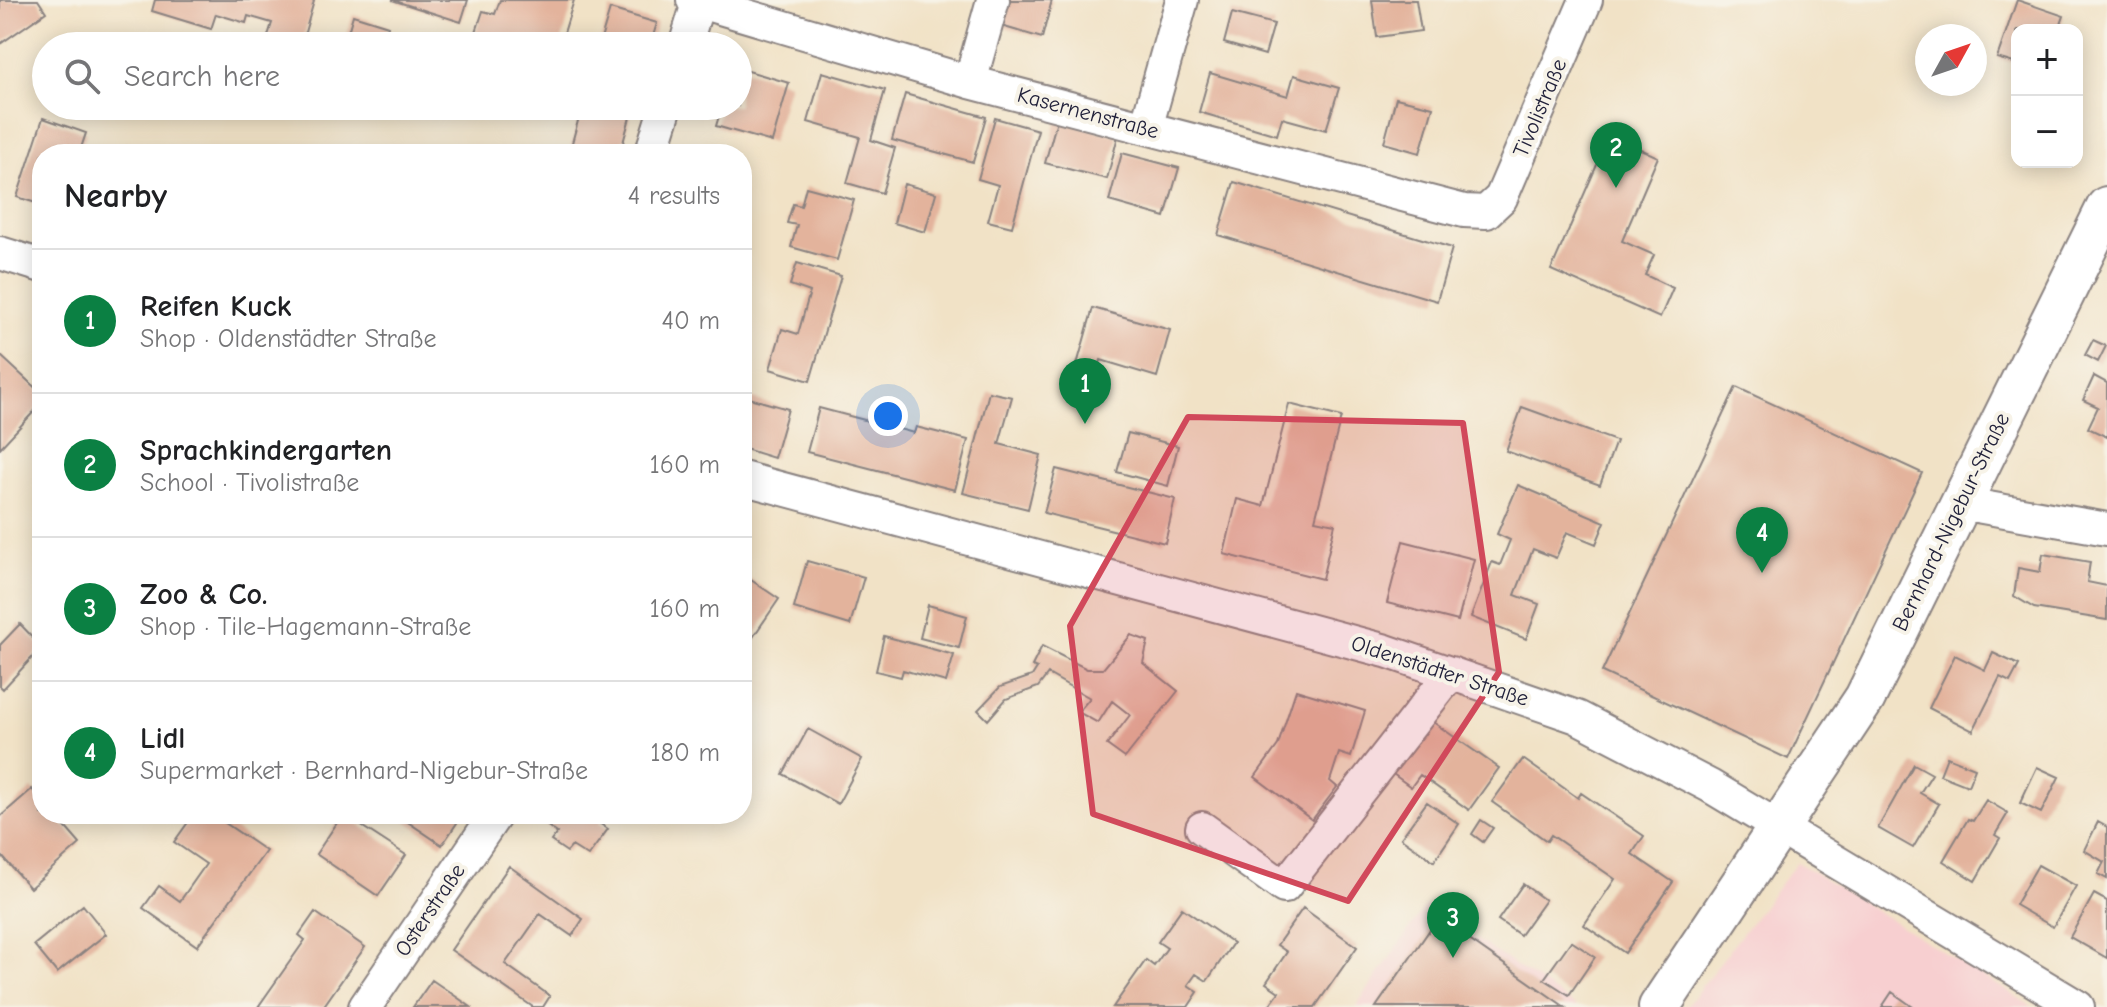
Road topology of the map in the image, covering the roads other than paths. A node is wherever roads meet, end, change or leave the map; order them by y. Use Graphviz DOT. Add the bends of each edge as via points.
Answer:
graph roads {
  1 [pos="993,0"];
  2 [pos="1182,0"];
  3 [pos="1586,0"];
  4 [pos="697,1"];
  5 [pos="689,32"];
  6 [pos="970,82"];
  7 [pos="662,120"];
  8 [pos="1146,128"];
  9 [pos="654,144"];
  10 [pos="2107,207"];
  11 [pos="1486,212"];
  12 [pos="0,253"];
  13 [pos="32,263"];
  14 [pos="752,481"];
  15 [pos="1960,503"];
  16 [pos="2107,529"];
  17 [pos="1451,673"];
  18 [pos="489,824"];
  19 [pos="1202,828"];
  20 [pos="1781,828"];
  21 [pos="365,1007"];
  22 [pos="1659,1007"];
  23 [pos="2078,1007"];
  1 -- 6 [label="street"];
  2 -- 8 [label="street"];
  3 -- 11 [label="street, Tivolistraße" via="1501,198"];
  4 -- 5 [label="street"];
  4 -- 6 [label="street, Kasernenstraße"];
  6 -- 8 [label="street, Kasernenstraße"];
  7 -- 9 [label="street"];
  8 -- 11 [label="street, Kasernenstraße" via="1464,211"];
  10 -- 15 [label="main road, Bernhard-Nigebur-Straße"];
  12 -- 13 [label="street"];
  14 -- 17 [label="street, Oldenstädter Straße" via="1167,590"];
  15 -- 16 [label="street"];
  15 -- 20 [label="main road, Bernhard-Nigebur-Straße" via="1865,698"];
  17 -- 19 [label="street" via="1284,887"];
  17 -- 20 [label="street, Oldenstädter Straße" via="1577,717"];
  18 -- 21 [label="street, Osterstraße"];
  20 -- 22 [label="main road, Bernhard-Nigebur-Straße"];
  20 -- 23 [label="street, Oldenstädter Straße"];
}
